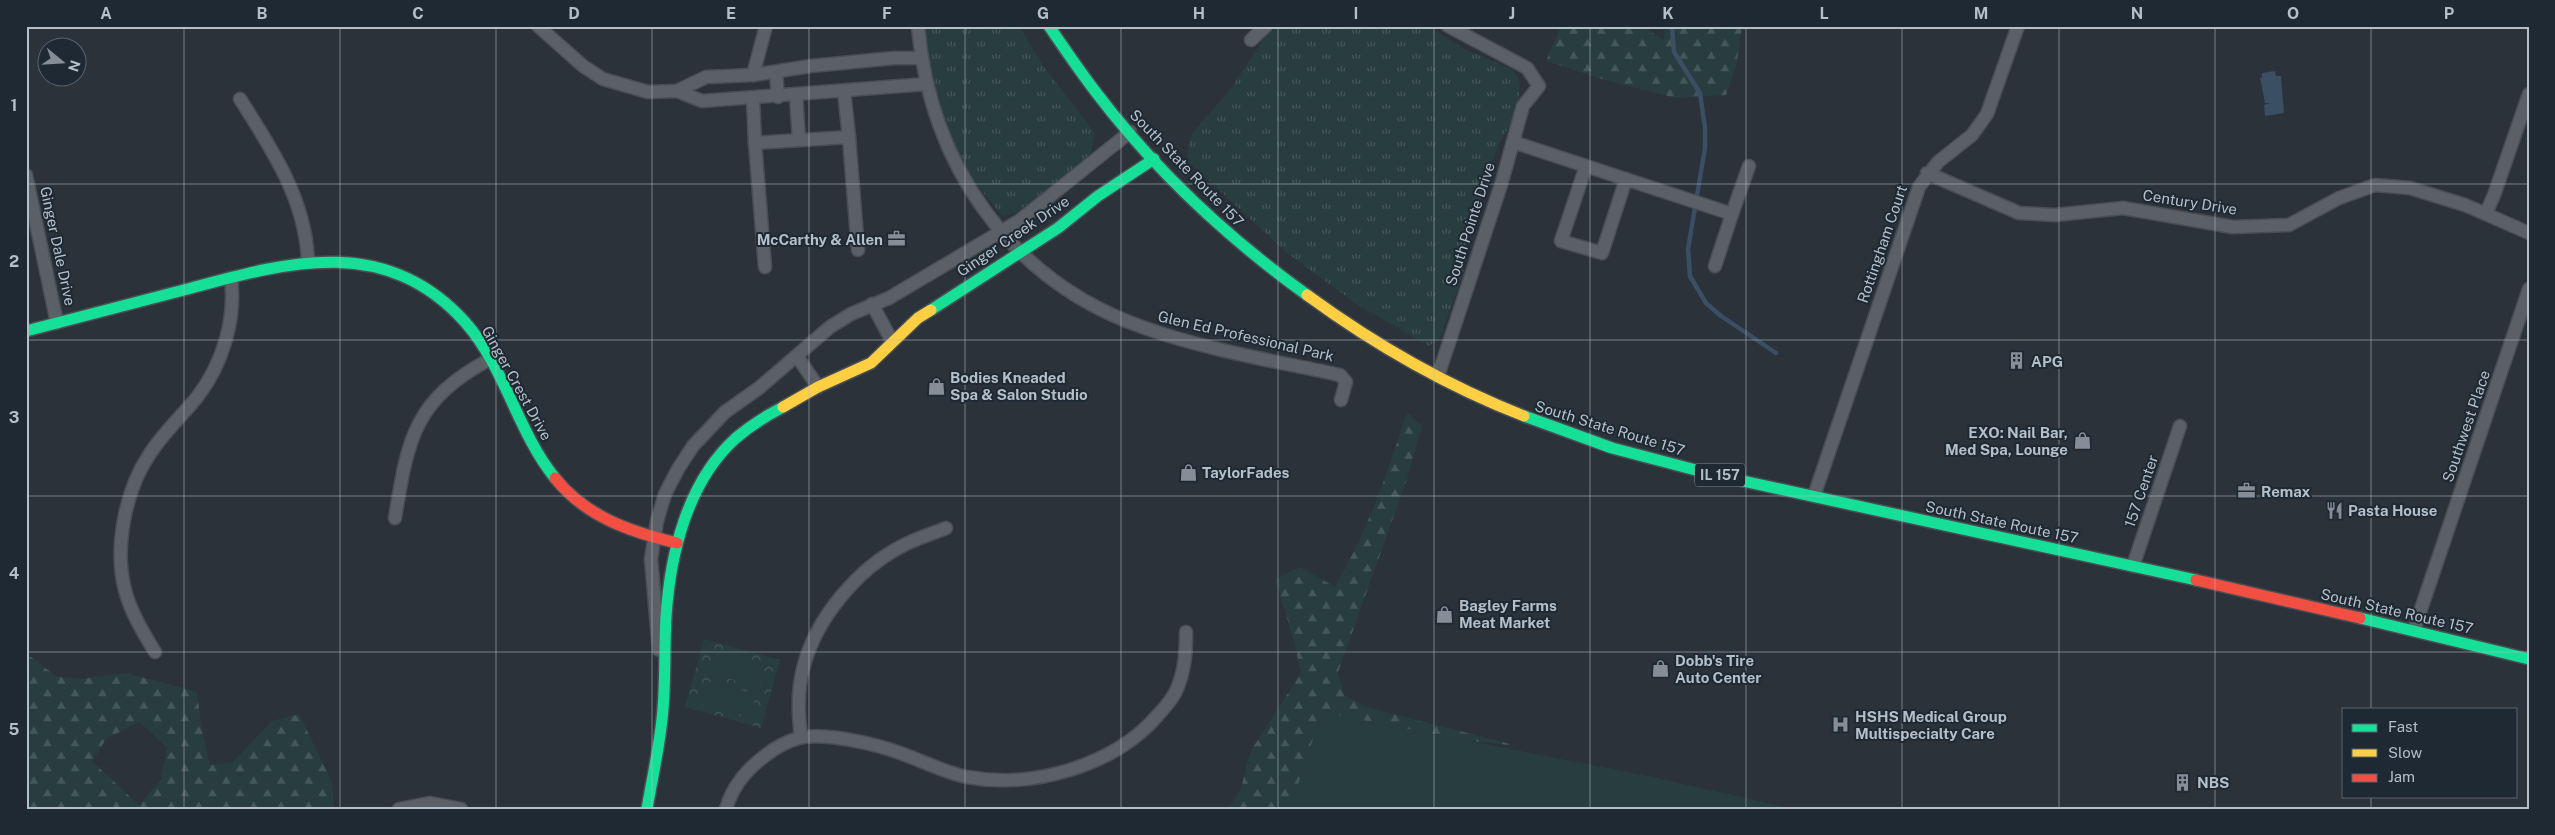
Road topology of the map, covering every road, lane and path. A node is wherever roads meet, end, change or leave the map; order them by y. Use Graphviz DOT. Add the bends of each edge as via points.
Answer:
graph roads {
  1 [pos="538,26"];
  2 [pos="766,26"];
  3 [pos="918,26"];
  4 [pos="1049,26"];
  5 [pos="1266,26"];
  6 [pos="1448,26"];
  7 [pos="2018,26"];
  8 [pos="1251,40"];
  9 [pos="921,58"];
  10 [pos="776,72"];
  11 [pos="753,75"];
  12 [pos="927,84"];
  13 [pos="677,91"];
  14 [pos="844,91"];
  15 [pos="2529,94"];
  16 [pos="796,95"];
  17 [pos="778,97"];
  18 [pos="240,99"];
  19 [pos="753,99"];
  20 [pos="1130,132"];
  21 [pos="848,137"];
  22 [pos="799,140"];
  23 [pos="1513,142"];
  24 [pos="755,143"];
  25 [pos="1154,159"];
  26 [pos="1586,166"];
  27 [pos="1749,166"];
  28 [pos="1927,174"];
  29 [pos="26,175"];
  30 [pos="1626,179"];
  31 [pos="2486,213"];
  32 [pos="1732,214"];
  33 [pos="1001,233"];
  34 [pos="2529,233"];
  35 [pos="858,250"];
  36 [pos="1020,253"];
  37 [pos="308,262"];
  38 [pos="1715,266"];
  39 [pos="765,267"];
  40 [pos="231,278"];
  41 [pos="2529,289"];
  42 [pos="872,304"];
  43 [pos="57,323"];
  44 [pos="26,331"];
  45 [pos="892,341"];
  46 [pos="797,356"];
  47 [pos="490,359"];
  48 [pos="1438,376"];
  49 [pos="818,387"];
  50 [pos="1341,400"];
  51 [pos="2180,426"];
  52 [pos="1814,496"];
  53 [pos="395,518"];
  54 [pos="946,528"];
  55 [pos="654,538"];
  56 [pos="677,544"];
  57 [pos="2133,566"];
  58 [pos="2414,630"];
  59 [pos="1186,632"];
  60 [pos="155,652"];
  61 [pos="2529,659"];
  62 [pos="664,679"];
  63 [pos="801,737"];
  64 [pos="399,809"];
  65 [pos="462,809"];
  66 [pos="647,809"];
  67 [pos="726,809"];
  1 -- 13 [label="street" via="583,66 604,79 648,92"];
  2 -- 11 [label="street"];
  3 -- 9 [label="street"];
  4 -- 20 [label="street, South State Route 157 / IL 157"];
  5 -- 8 [label="street"];
  6 -- 23 [label="street, South Pointe Drive" via="1527,68 1539,86 1524,106"];
  7 -- 28 [label="street, Rottingham Court" via="1987,114 1972,135"];
  9 -- 10 [label="street" via="811,66"];
  9 -- 12 [label="street"];
  10 -- 11 [label="street"];
  10 -- 17 [label="street"];
  11 -- 13 [label="street" via="706,77"];
  12 -- 14 [label="street"];
  12 -- 33 [label="street" via="944,138 960,174"];
  13 -- 19 [label="street" via="702,101"];
  14 -- 16 [label="street"];
  14 -- 21 [label="street"];
  15 -- 31 [label="street"];
  16 -- 17 [label="street"];
  16 -- 22 [label="street"];
  17 -- 19 [label="street"];
  18 -- 37 [label="street" via="268,143 299,205"];
  19 -- 24 [label="street"];
  20 -- 25 [label="street, South State Route 157 / IL 157"];
  20 -- 33 [label="street, Ginger Creek Drive"];
  21 -- 22 [label="street"];
  21 -- 35 [label="street"];
  22 -- 24 [label="street"];
  23 -- 26 [label="street"];
  23 -- 48 [label="street, South Pointe Drive"];
  24 -- 39 [label="street"];
  25 -- 36 [label="street, Ginger Creek Drive"];
  25 -- 48 [label="street, South State Route 157 / IL 157" via="1205,212 1254,256 1354,329"];
  26 -- 30 [label="street"];
  26 -- 30 [label="street" via="1562,241 1602,253"];
  27 -- 32 [label="street"];
  28 -- 31 [label="street, Century Drive" via="2019,213 2055,215 2122,208 2233,227 2289,224 2339,198 2375,185 2410,188"];
  28 -- 52 [label="street, Rottingham Court" via="1899,240"];
  29 -- 43 [label="street, Ginger Dale Drive"];
  30 -- 32 [label="street"];
  31 -- 34 [label="street, Century Drive"];
  32 -- 38 [label="street"];
  33 -- 36 [label="street"];
  33 -- 42 [label="street, Ginger Creek Drive" via="889,298"];
  36 -- 45 [label="street, Ginger Creek Drive" via="918,318"];
  36 -- 50 [label="street, Glen Ed Professional Park" via="1066,291 1143,328 1340,375 1346,382"];
  37 -- 40 [label="street, Ginger Crest Drive" via="286,264"];
  37 -- 47 [label="street, Ginger Crest Drive" via="365,265 412,281 463,320"];
  40 -- 43 [label="street, Ginger Crest Drive"];
  40 -- 60 [label="street" via="232,314 228,334 212,372 199,395 148,456 128,504 121,547 125,589 131,609"];
  41 -- 58 [label="street, Southwest Place"];
  42 -- 45 [label="street"];
  42 -- 46 [label="street, Ginger Creek Drive" via="830,327"];
  43 -- 44 [label="street, Ginger Crest Drive"];
  45 -- 49 [label="street, Ginger Creek Drive" via="870,363"];
  46 -- 49 [label="street"];
  46 -- 55 [label="street, Ginger Creek Drive" via="725,412 693,446 665,494"];
  47 -- 53 [label="street" via="450,384 421,418 404,460"];
  47 -- 55 [label="street, Ginger Crest Drive" via="543,462 564,490 604,520"];
  48 -- 52 [label="street, South State Route 157 / IL 157" via="1495,405 1562,432 1682,467"];
  49 -- 56 [label="street, Ginger Creek Drive" via="759,420 735,439 718,458 691,501"];
  51 -- 57 [label="street, 157 Center"];
  52 -- 57 [label="street, South State Route 157 / IL 157"];
  54 -- 63 [label="street" via="904,545 883,558 861,576 830,613 812,643 803,668 798,715"];
  55 -- 56 [label="street, Ginger Crest Drive"];
  55 -- 62 [label="street, Ginger Creek Drive" via="652,595"];
  56 -- 62 [label="street, Ginger Creek Drive" via="666,615"];
  57 -- 58 [label="street, South State Route 157 / IL 157"];
  58 -- 61 [label="street, South State Route 157 / IL 157"];
  59 -- 63 [label="street" via="1185,665 1176,692 1157,716 1133,739 1112,753 1069,770 1022,779 968,777 866,743"];
  62 -- 66 [label="street, Ginger Creek Drive" via="658,753"];
  63 -- 67 [label="street" via="759,760 734,790"];
  64 -- 65 [label="street" via="430,803"];
}
